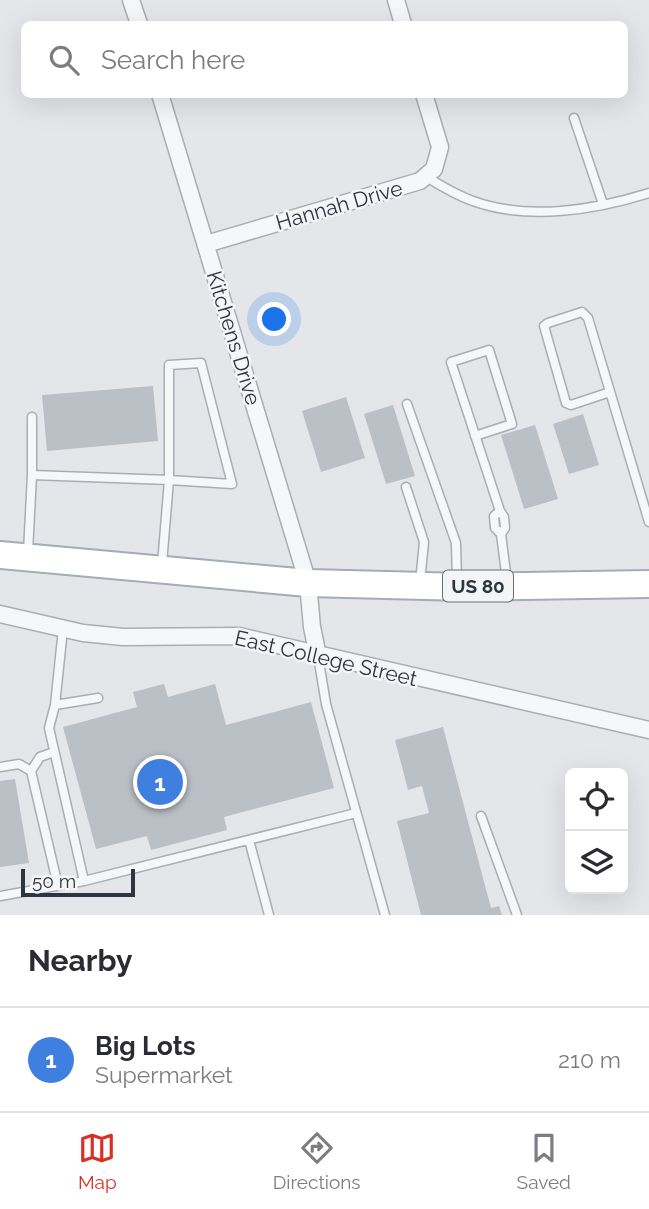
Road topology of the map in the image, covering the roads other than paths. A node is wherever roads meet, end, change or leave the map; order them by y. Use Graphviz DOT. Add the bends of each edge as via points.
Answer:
graph roads {
  1 [pos="131,0"];
  2 [pos="396,0"];
  3 [pos="138,21"];
  4 [pos="402,21"];
  5 [pos="161,98"];
  6 [pos="425,98"];
  7 [pos="574,118"];
  8 [pos="425,176"];
  9 [pos="649,193"];
  10 [pos="603,204"];
  11 [pos="206,244"];
  12 [pos="610,392"];
  13 [pos="407,404"];
  14 [pos="32,417"];
  15 [pos="475,436"];
  16 [pos="32,475"];
  17 [pos="169,480"];
  18 [pos="406,487"];
  19 [pos="649,522"];
  20 [pos="0,555"];
  21 [pos="28,558"];
  22 [pos="162,571"];
  23 [pos="308,583"];
  24 [pos="649,584"];
  25 [pos="420,585"];
  26 [pos="457,586"];
  27 [pos="508,586"];
  28 [pos="0,614"];
  29 [pos="63,629"];
  30 [pos="318,656"];
  31 [pos="99,698"];
  32 [pos="55,705"];
  33 [pos="649,730"];
  34 [pos="54,752"];
  35 [pos="0,767"];
  36 [pos="31,771"];
  37 [pos="356,813"];
  38 [pos="481,816"];
  39 [pos="248,840"];
  40 [pos="84,881"];
  41 [pos="58,886"];
  42 [pos="0,896"];
  43 [pos="269,915"];
  44 [pos="385,915"];
  45 [pos="517,915"];
  1 -- 3 [label="street"];
  2 -- 4 [label="street"];
  5 -- 11 [label="street, Kitchens Drive"];
  6 -- 8 [label="street, Hannah Drive" via="440,147 434,169"];
  7 -- 10 [label="lane"];
  8 -- 10 [label="lane" via="475,202 508,209 562,211"];
  8 -- 11 [label="street, Hannah Drive"];
  9 -- 10 [label="lane"];
  11 -- 23 [label="street, Kitchens Drive"];
  12 -- 12 [label="lane" via="584,313 544,326 566,403"];
  12 -- 19 [label="lane"];
  13 -- 26 [label="lane" via="456,543"];
  14 -- 16 [label="lane"];
  15 -- 15 [label="lane" via="451,362 489,350 512,424"];
  15 -- 27 [label="lane" via="505,517 501,534"];
  16 -- 17 [label="lane"];
  16 -- 21 [label="lane"];
  17 -- 17 [label="lane" via="232,484 201,363 169,365"];
  17 -- 22 [label="lane"];
  18 -- 25 [label="lane" via="424,542"];
  20 -- 21 [label="main road, US 80"];
  21 -- 22 [label="main road, US 80"];
  22 -- 23 [label="main road, US 80"];
  23 -- 25 [label="main road, US 80"];
  23 -- 30 [label="street, Kitchens Drive"];
  24 -- 27 [label="main road, US 80"];
  25 -- 26 [label="main road, US 80"];
  26 -- 27 [label="main road, US 80"];
  28 -- 29 [label="street, East College Street"];
  29 -- 30 [label="street, East College Street" via="123,637 239,636"];
  29 -- 32 [label="lane"];
  30 -- 33 [label="street, East College Street"];
  30 -- 37 [label="lane" via="326,704"];
  31 -- 32 [label="lane"];
  32 -- 34 [label="lane" via="49,728"];
  34 -- 36 [label="lane" via="40,757"];
  34 -- 40 [label="lane"];
  35 -- 36 [label="lane" via="19,764"];
  36 -- 41 [label="lane"];
  37 -- 39 [label="lane"];
  37 -- 44 [label="lane"];
  38 -- 45 [label="lane"];
  39 -- 40 [label="lane"];
  39 -- 43 [label="lane"];
  40 -- 41 [label="lane"];
  41 -- 42 [label="lane"];
}
